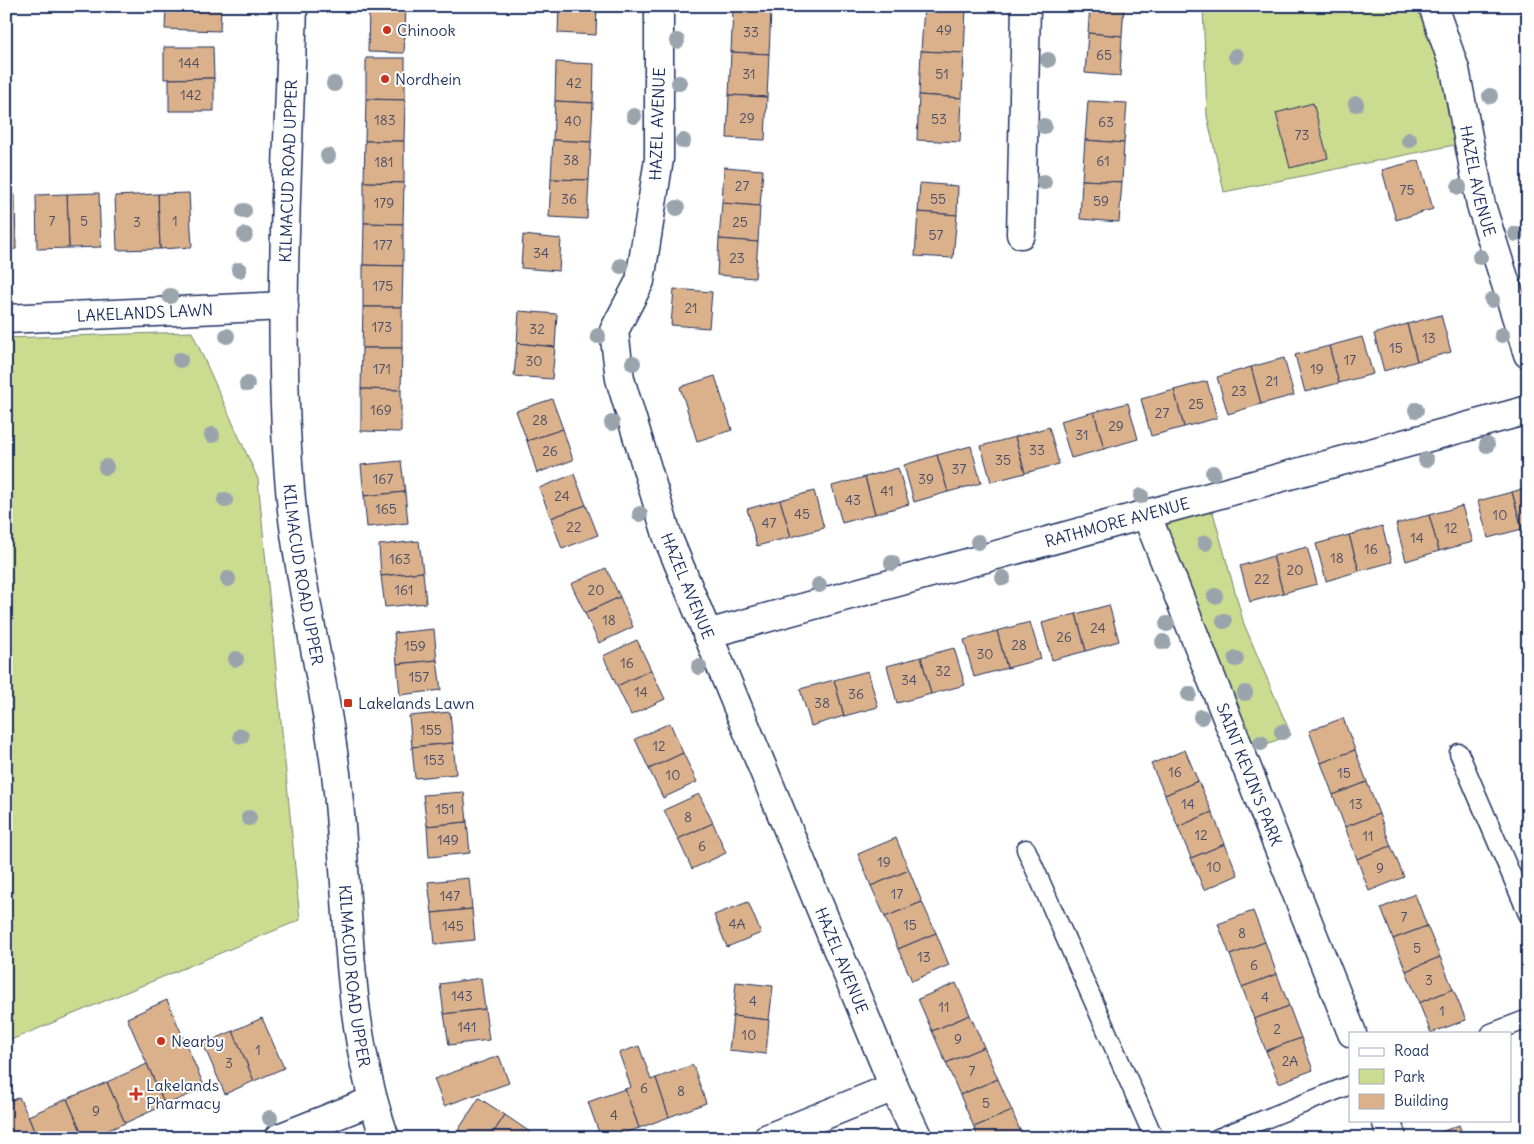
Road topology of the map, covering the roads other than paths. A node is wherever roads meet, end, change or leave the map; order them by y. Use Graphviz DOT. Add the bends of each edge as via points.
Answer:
graph roads {
  1 [pos="293,6"];
  2 [pos="659,6"];
  3 [pos="1026,6"];
  4 [pos="1433,6"];
  5 [pos="1021,234"];
  6 [pos="284,306"];
  7 [pos="6,318"];
  8 [pos="1528,354"];
  9 [pos="1528,410"];
  10 [pos="1146,516"];
  11 [pos="707,634"];
  12 [pos="1459,753"];
  13 [pos="1026,849"];
  14 [pos="1528,914"];
  15 [pos="1528,1019"];
  16 [pos="1352,1032"];
  17 [pos="1494,1032"];
  18 [pos="1349,1086"];
  19 [pos="894,1087"];
  20 [pos="372,1101"];
  21 [pos="1387,1122"];
  22 [pos="279,1138"];
  23 [pos="386,1138"];
  24 [pos="768,1138"];
  25 [pos="918,1138"];
  26 [pos="1154,1138"];
  27 [pos="1218,1138"];
  28 [pos="1392,1138"];
  1 -- 6 [label="street, KILMACUD ROAD UPPER"];
  2 -- 11 [label="street, HAZEL AVENUE" via="659,159 640,281 614,331 620,379 662,520"];
  3 -- 5 [label="street"];
  4 -- 8 [label="street, HAZEL AVENUE" via="1455,69 1481,205"];
  6 -- 7 [label="street, LAKELANDS LAWN"];
  6 -- 20 [label="street, KILMACUD ROAD UPPER" via="292,512 337,780 354,1010"];
  9 -- 10 [label="street, RATHMORE AVENUE"];
  10 -- 11 [label="street, RATHMORE AVENUE"];
  10 -- 16 [label="street, SAINT KEVIN'S PARK"];
  11 -- 19 [label="street, HAZEL AVENUE"];
  12 -- 14 [label="lane"];
  13 -- 26 [label="lane"];
  15 -- 17 [label="lane"];
  18 -- 27 [label="lane"];
  19 -- 24 [label="street"];
  19 -- 25 [label="street, HAZEL AVENUE"];
  20 -- 22 [label="street"];
  20 -- 23 [label="street, KILMACUD ROAD UPPER"];
  21 -- 28 [label="street"];
}
